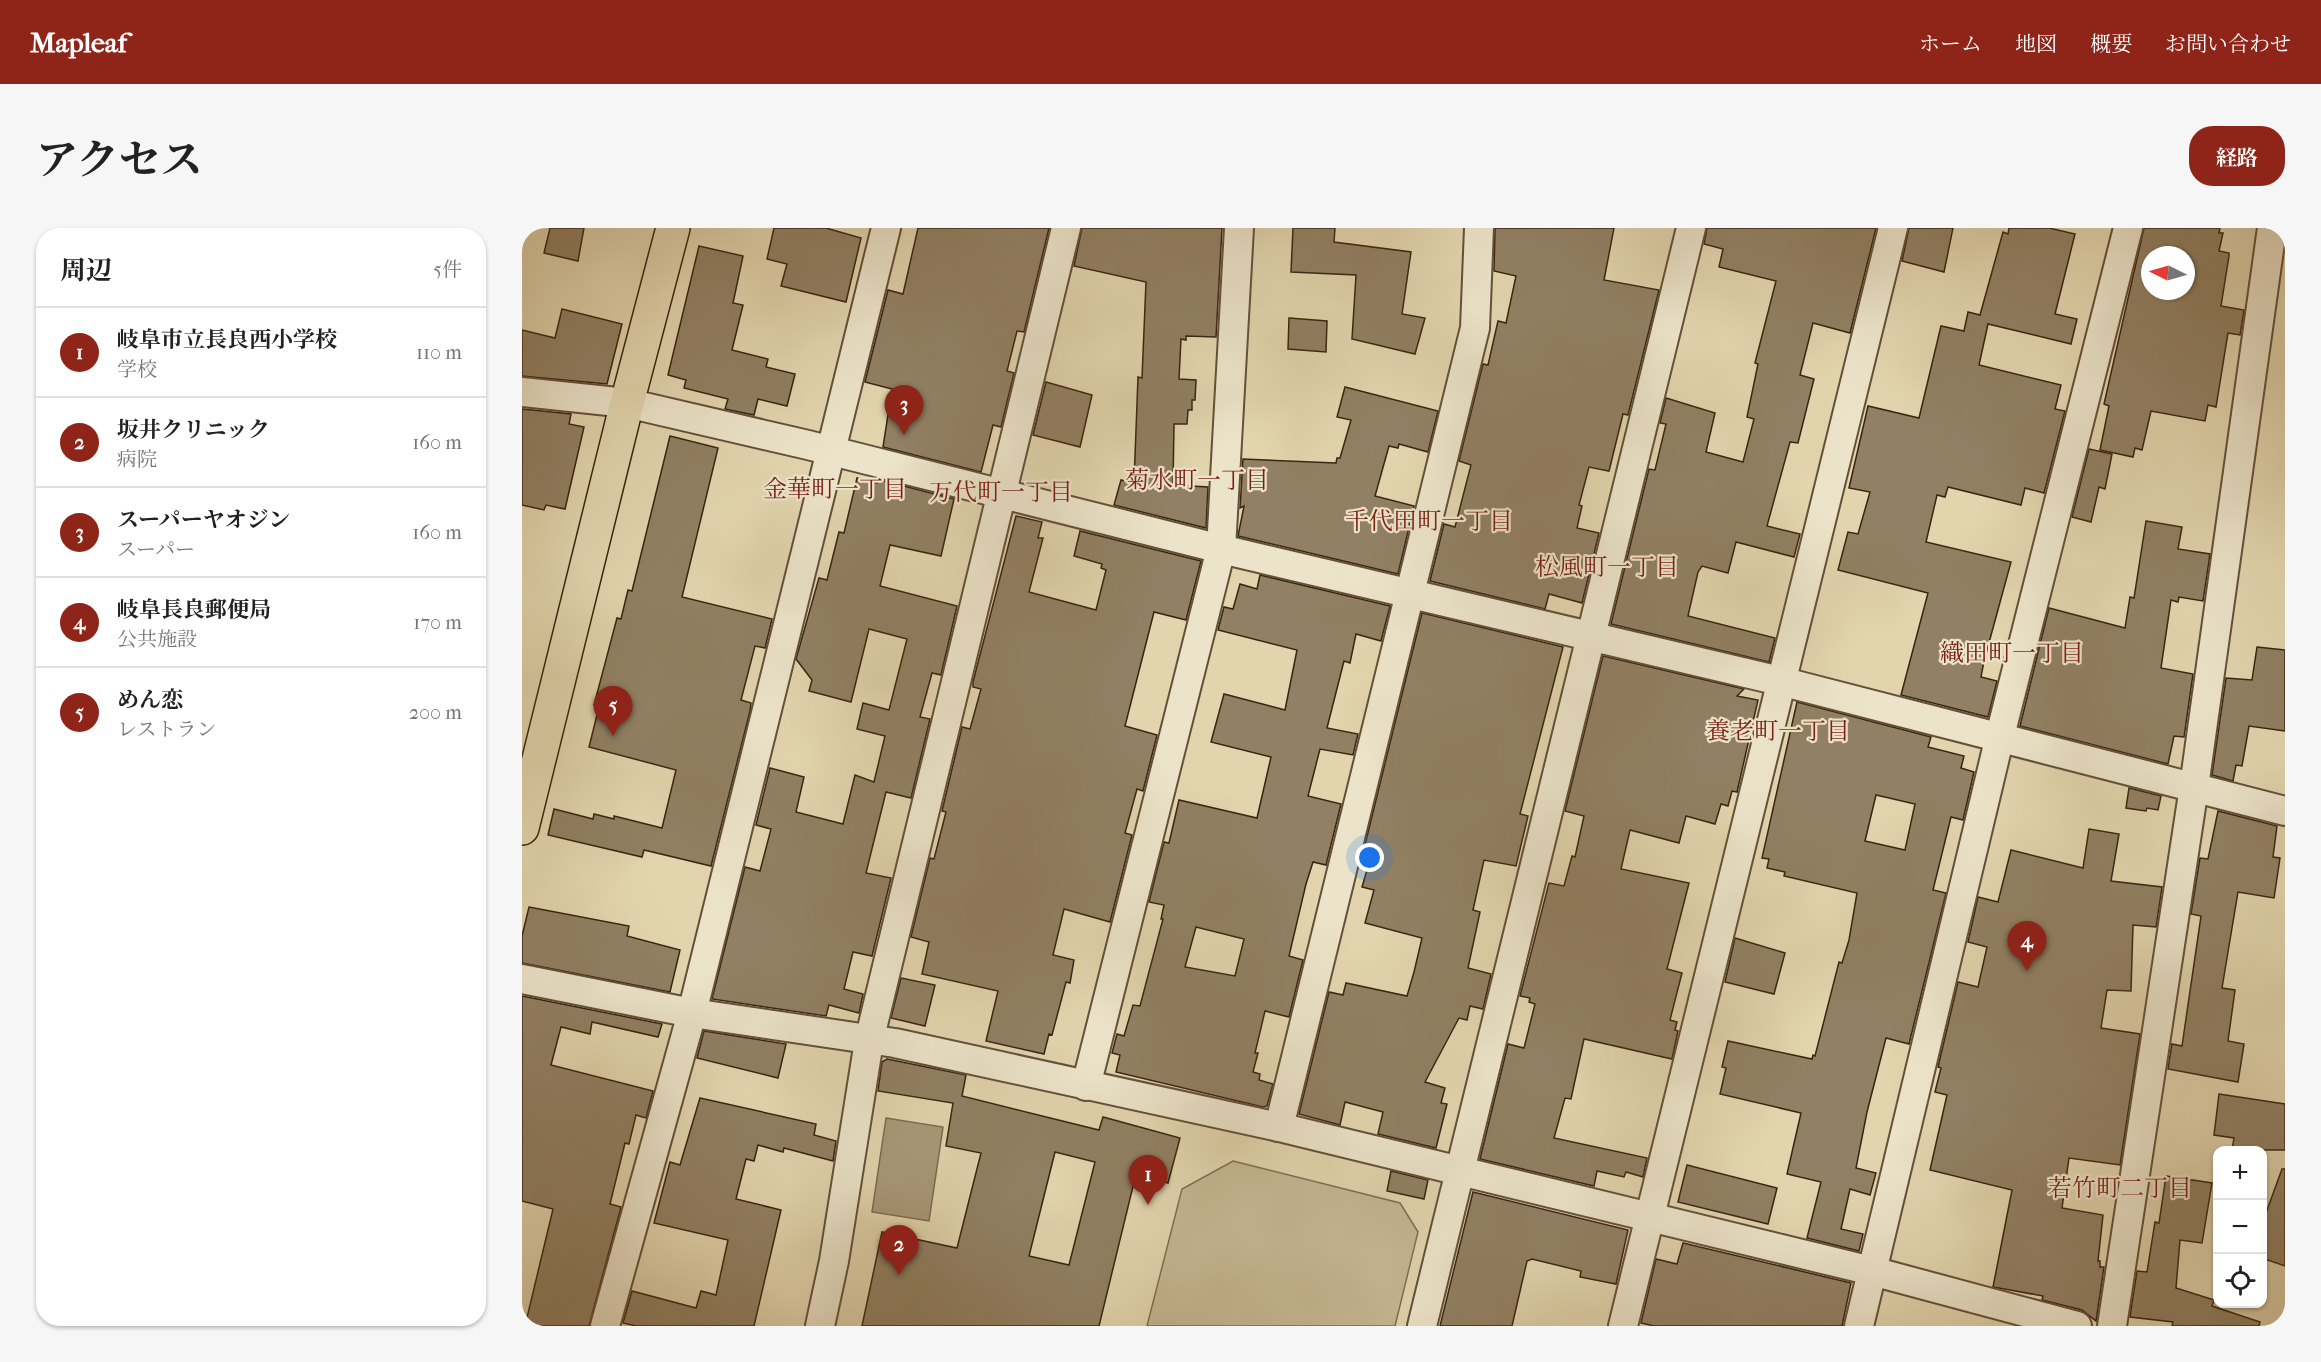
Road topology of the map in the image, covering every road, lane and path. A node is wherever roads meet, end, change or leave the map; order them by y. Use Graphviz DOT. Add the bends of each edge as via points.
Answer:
graph roads {
  1 [pos="673,228"];
  2 [pos="886,228"];
  3 [pos="1066,228"];
  4 [pos="1239,228"];
  5 [pos="1479,228"];
  6 [pos="1691,228"];
  7 [pos="1893,228"];
  8 [pos="2128,228"];
  9 [pos="2272,228"];
  10 [pos="522,392"];
  11 [pos="627,403"];
  12 [pos="830,452"];
  13 [pos="1002,494"];
  14 [pos="1221,549"];
  15 [pos="1407,594"];
  16 [pos="1591,638"];
  17 [pos="1780,681"];
  18 [pos="2001,736"];
  19 [pos="2194,787"];
  20 [pos="2285,811"];
  21 [pos="522,828"];
  22 [pos="522,979"];
  23 [pos="692,1013"];
  24 [pos="869,1041"];
  25 [pos="1086,1086"];
  26 [pos="1279,1127"];
  27 [pos="1460,1172"];
  28 [pos="1650,1216"];
  29 [pos="1872,1271"];
  30 [pos="605,1326"];
  31 [pos="820,1326"];
  32 [pos="1422,1326"];
  33 [pos="1623,1326"];
  34 [pos="1859,1326"];
  35 [pos="2077,1326"];
  36 [pos="2112,1326"];
  1 -- 11 [label="main road"];
  2 -- 12 [label="street"];
  3 -- 13 [label="street"];
  4 -- 14 [label="street"];
  5 -- 15 [label="street" via="1475,328"];
  6 -- 16 [label="street"];
  7 -- 17 [label="street"];
  8 -- 18 [label="street"];
  9 -- 19 [label="street"];
  10 -- 11 [label="street"];
  11 -- 12 [label="street"];
  11 -- 21 [label="main road"];
  12 -- 13 [label="street"];
  12 -- 23 [label="street"];
  13 -- 14 [label="street"];
  13 -- 24 [label="street"];
  14 -- 15 [label="street"];
  14 -- 25 [label="street"];
  15 -- 16 [label="street"];
  15 -- 26 [label="street"];
  16 -- 17 [label="street"];
  16 -- 27 [label="street"];
  17 -- 18 [label="street"];
  17 -- 28 [label="street"];
  18 -- 19 [label="street"];
  18 -- 29 [label="street"];
  19 -- 20 [label="street"];
  19 -- 36 [label="street"];
  22 -- 23 [label="street"];
  23 -- 24 [label="street"];
  23 -- 30 [label="street"];
  24 -- 25 [label="street" via="895,1043"];
  24 -- 31 [label="street"];
  25 -- 26 [label="street"];
  26 -- 27 [label="street"];
  27 -- 28 [label="street"];
  27 -- 32 [label="street"];
  28 -- 29 [label="street"];
  28 -- 33 [label="street"];
  29 -- 34 [label="street"];
  29 -- 35 [label="street"];
}
